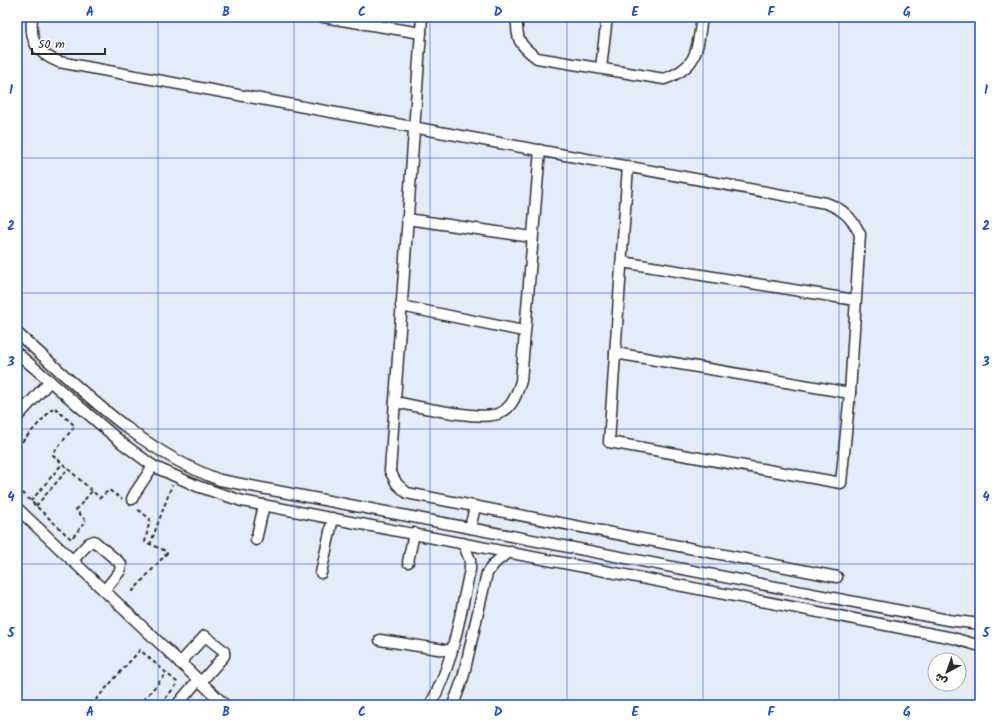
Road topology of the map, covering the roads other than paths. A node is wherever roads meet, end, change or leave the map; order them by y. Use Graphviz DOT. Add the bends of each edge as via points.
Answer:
graph roads {
  1 [pos="32,17"];
  2 [pos="323,17"];
  3 [pos="422,17"];
  4 [pos="517,17"];
  5 [pos="607,17"];
  6 [pos="702,17"];
  7 [pos="421,33"];
  8 [pos="601,68"];
  9 [pos="413,129"];
  10 [pos="540,150"];
  11 [pos="628,166"];
  12 [pos="407,219"];
  13 [pos="532,237"];
  14 [pos="622,262"];
  15 [pos="855,300"];
  16 [pos="401,306"];
  17 [pos="523,331"];
  18 [pos="17,333"];
  19 [pos="17,353"];
  20 [pos="614,353"];
  21 [pos="50,381"];
  22 [pos="850,393"];
  23 [pos="395,402"];
  24 [pos="101,406"];
  25 [pos="91,416"];
  26 [pos="17,417"];
  27 [pos="153,466"];
  28 [pos="130,502"];
  29 [pos="264,505"];
  30 [pos="475,507"];
  31 [pos="17,508"];
  32 [pos="333,518"];
  33 [pos="437,522"];
  34 [pos="470,528"];
  35 [pos="414,533"];
  36 [pos="435,537"];
  37 [pos="256,540"];
  38 [pos="550,542"];
  39 [pos="463,543"];
  40 [pos="511,552"];
  41 [pos="547,559"];
  42 [pos="72,561"];
  43 [pos="408,562"];
  44 [pos="321,572"];
  45 [pos="837,577"];
  46 [pos="104,591"];
  47 [pos="980,624"];
  48 [pos="380,640"];
  49 [pos="980,646"];
  50 [pos="451,651"];
  51 [pos="180,662"];
  52 [pos="199,681"];
  53 [pos="177,705"];
  54 [pos="225,705"];
  55 [pos="430,705"];
  56 [pos="453,705"];
  1 -- 9 [label="street" via="31,33 36,46 46,57 59,62"];
  2 -- 7 [label="street"];
  3 -- 7 [label="street"];
  4 -- 8 [label="street" via="517,37 523,48 537,58"];
  5 -- 8 [label="street"];
  6 -- 8 [label="street" via="696,50 690,64 679,74 664,79"];
  7 -- 9 [label="street"];
  9 -- 10 [label="street"];
  9 -- 12 [label="street"];
  10 -- 11 [label="street"];
  10 -- 13 [label="street"];
  11 -- 14 [label="street"];
  11 -- 15 [label="street" via="838,207 851,219 860,234"];
  12 -- 13 [label="street"];
  12 -- 16 [label="street"];
  13 -- 17 [label="street"];
  14 -- 15 [label="street"];
  14 -- 20 [label="street"];
  15 -- 22 [label="street"];
  16 -- 17 [label="street"];
  16 -- 23 [label="street"];
  17 -- 23 [label="street" via="521,381 510,405 500,413 485,417"];
  18 -- 24 [label="street"];
  19 -- 21 [label="street"];
  20 -- 22 [label="street"];
  20 -- 22 [label="street" via="609,442 841,483"];
  21 -- 25 [label="street"];
  21 -- 26 [label="street"];
  23 -- 30 [label="street" via="390,470 397,484 407,493"];
  24 -- 25 [label="street"];
  24 -- 33 [label="street" via="160,452 220,480"];
  25 -- 27 [label="street"];
  27 -- 28 [label="street"];
  27 -- 29 [label="street" via="219,494"];
  29 -- 32 [label="street"];
  29 -- 37 [label="street"];
  30 -- 34 [label="street"];
  30 -- 45 [label="street"];
  31 -- 42 [label="street"];
  32 -- 35 [label="street"];
  32 -- 44 [label="street"];
  33 -- 34 [label="street"];
  33 -- 36 [label="street"];
  34 -- 38 [label="street"];
  35 -- 36 [label="street"];
  35 -- 43 [label="street"];
  36 -- 39 [label="street"];
  38 -- 41 [label="street"];
  38 -- 47 [label="street" via="948,620"];
  39 -- 40 [label="street"];
  39 -- 50 [label="street" via="470,560 470,570"];
  40 -- 41 [label="street"];
  40 -- 56 [label="street" via="493,564 487,573 465,672"];
  41 -- 49 [label="street" via="953,638"];
  42 -- 46 [label="street"];
  42 -- 46 [label="street" via="88,543 94,541 121,564 120,571"];
  46 -- 51 [label="street"];
  48 -- 50 [label="street"];
  50 -- 55 [label="street" via="440,686"];
  51 -- 52 [label="street"];
  51 -- 52 [label="street" via="205,636 224,651 224,656"];
  52 -- 53 [label="street"];
  52 -- 54 [label="street"];
}
